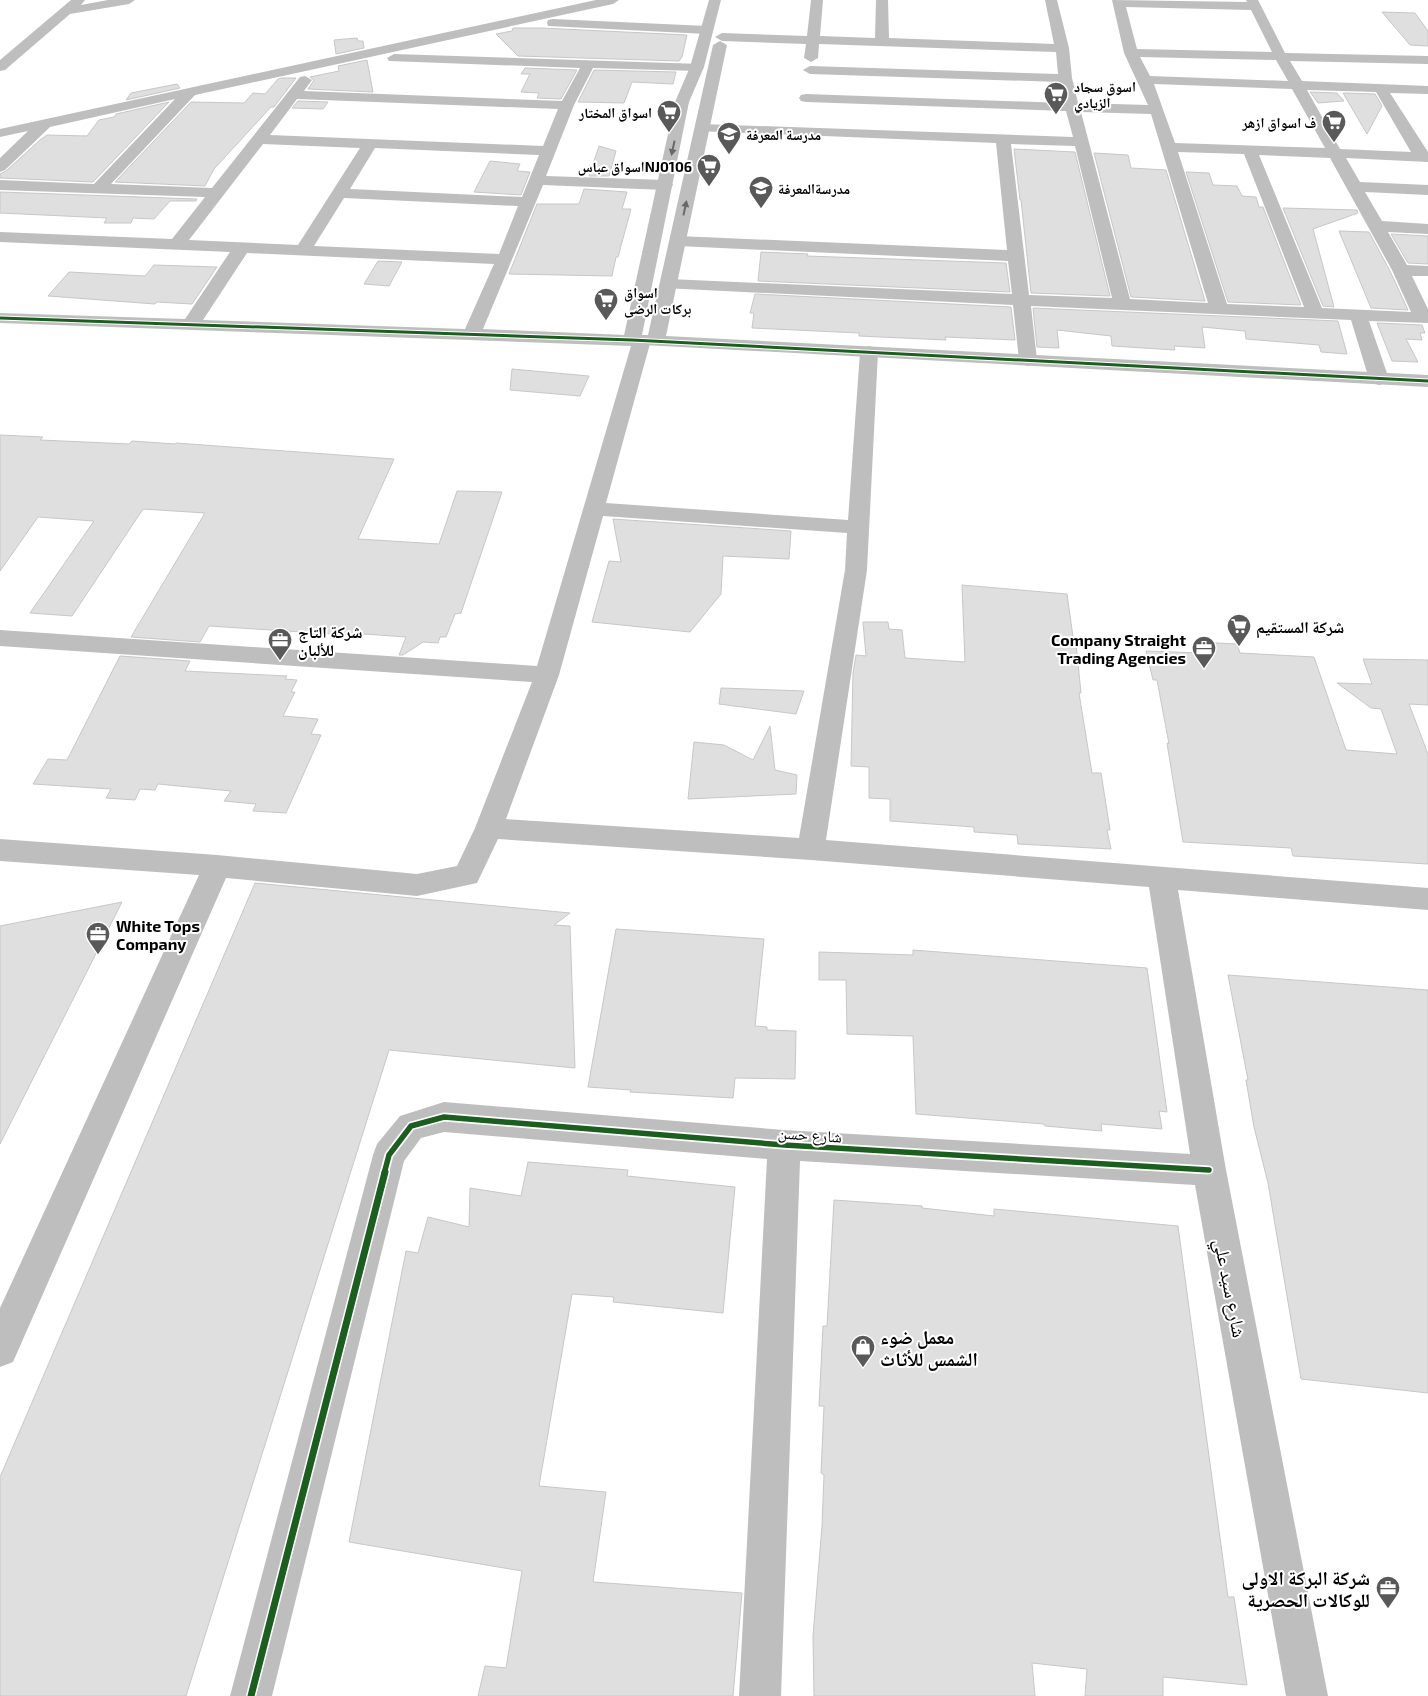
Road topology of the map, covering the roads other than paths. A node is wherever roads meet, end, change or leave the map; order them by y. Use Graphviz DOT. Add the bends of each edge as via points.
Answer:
graph roads {
  1 [pos="79,0"];
  2 [pos="129,0"];
  3 [pos="613,0"];
  4 [pos="714,0"];
  5 [pos="817,0"];
  6 [pos="882,0"];
  7 [pos="1051,0"];
  8 [pos="1118,1"];
  9 [pos="1254,3"];
  10 [pos="728,9"];
  11 [pos="67,11"];
  12 [pos="511,21"];
  13 [pos="707,30"];
  14 [pos="722,37"];
  15 [pos="812,40"];
  16 [pos="882,42"];
  17 [pos="1062,48"];
  18 [pos="1131,53"];
  19 [pos="353,57"];
  20 [pos="1281,57"];
  21 [pos="1428,60"];
  22 [pos="316,64"];
  23 [pos="588,65"];
  24 [pos="0,67"];
  25 [pos="697,67"];
  26 [pos="1065,78"];
  27 [pos="1146,80"];
  28 [pos="808,84"];
  29 [pos="1298,85"];
  30 [pos="1380,88"];
  31 [pos="1428,90"];
  32 [pos="190,91"];
  33 [pos="294,95"];
  34 [pos="682,102"];
  35 [pos="708,102"];
  36 [pos="567,105"];
  37 [pos="1072,107"];
  38 [pos="1157,110"];
  39 [pos="46,123"];
  40 [pos="702,128"];
  41 [pos="0,132"];
  42 [pos="800,132"];
  43 [pos="260,139"];
  44 [pos="1003,140"];
  45 [pos="1081,142"];
  46 [pos="370,144"];
  47 [pos="1168,147"];
  48 [pos="1250,150"];
  49 [pos="547,151"];
  50 [pos="1334,154"];
  51 [pos="1425,157"];
  52 [pos="0,167"];
  53 [pos="536,180"];
  54 [pos="0,185"];
  55 [pos="665,185"];
  56 [pos="1355,187"];
  57 [pos="98,188"];
  58 [pos="1428,190"];
  59 [pos="216,193"];
  60 [pos="339,193"];
  61 [pos="528,202"];
  62 [pos="1376,226"];
  63 [pos="1428,229"];
  64 [pos="0,237"];
  65 [pos="678,241"];
  66 [pos="177,244"];
  67 [pos="242,247"];
  68 [pos="303,250"];
  69 [pos="1017,256"];
  70 [pos="505,259"];
  71 [pos="1401,270"];
  72 [pos="1428,271"];
  73 [pos="669,284"];
  74 [pos="1022,299"];
  75 [pos="1122,304"];
  76 [pos="1218,308"];
  77 [pos="1315,313"];
  78 [pos="1358,315"];
  79 [pos="0,318"];
  80 [pos="1425,318"];
  81 [pos="190,325"];
  82 [pos="471,335"];
  83 [pos="643,340"];
  84 [pos="869,352"];
  85 [pos="1028,360"];
  86 [pos="1379,379"];
  87 [pos="1428,381"];
  88 [pos="594,509"];
  89 [pos="858,527"];
  90 [pos="0,638"];
  91 [pos="547,675"];
  92 [pos="489,828"];
  93 [pos="811,849"];
  94 [pos="0,850"];
  95 [pos="218,866"];
  96 [pos="1162,878"];
  97 [pos="1428,899"];
  98 [pos="784,1145"];
  99 [pos="1209,1170"];
  100 [pos="0,1349"];
  101 [pos="251,1696"];
  102 [pos="760,1696"];
  103 [pos="1307,1696"];
  1 -- 11 [label="street"];
  2 -- 11 [label="street"];
  3 -- 12 [label="street"];
  4 -- 13 [label="street"];
  5 -- 15 [label="street"];
  6 -- 16 [label="street"];
  7 -- 17 [label="street"];
  8 -- 9 [label="street"];
  8 -- 18 [label="street"];
  9 -- 20 [label="street"];
  10 -- 14 [label="street"];
  11 -- 24 [label="street"];
  12 -- 13 [label="street"];
  12 -- 19 [label="street"];
  13 -- 25 [label="street"];
  14 -- 15 [label="street"];
  14 -- 35 [label="street"];
  15 -- 16 [label="street"];
  15 -- 28 [label="street"];
  16 -- 17 [label="street"];
  17 -- 26 [label="street"];
  18 -- 20 [label="street"];
  18 -- 27 [label="street"];
  19 -- 22 [label="street"];
  19 -- 23 [label="street"];
  20 -- 21 [label="street"];
  20 -- 29 [label="street"];
  22 -- 32 [label="street"];
  22 -- 33 [label="street"];
  23 -- 25 [label="street"];
  23 -- 36 [label="street"];
  25 -- 34 [label="street"];
  26 -- 28 [label="street"];
  26 -- 37 [label="street"];
  27 -- 29 [label="street"];
  27 -- 38 [label="street"];
  28 -- 37 [label="street"];
  28 -- 42 [label="street"];
  29 -- 30 [label="street"];
  29 -- 50 [label="street"];
  30 -- 31 [label="street"];
  30 -- 51 [label="street"];
  32 -- 39 [label="street"];
  32 -- 57 [label="street"];
  33 -- 36 [label="street"];
  33 -- 43 [label="street"];
  34 -- 35 [label="street"];
  34 -- 55 [label="street, one-way"];
  35 -- 40 [label="street"];
  36 -- 49 [label="street"];
  37 -- 38 [label="street"];
  37 -- 45 [label="street"];
  38 -- 47 [label="street"];
  39 -- 41 [label="street"];
  39 -- 52 [label="street"];
  40 -- 42 [label="street"];
  65 -- 40 [label="street, one-way"];
  42 -- 44 [label="street"];
  43 -- 46 [label="street"];
  43 -- 59 [label="street"];
  44 -- 45 [label="street"];
  44 -- 69 [label="street"];
  45 -- 75 [label="street"];
  46 -- 49 [label="street"];
  46 -- 60 [label="street"];
  47 -- 48 [label="street"];
  47 -- 76 [label="street"];
  48 -- 50 [label="street"];
  48 -- 77 [label="street"];
  49 -- 53 [label="street"];
  50 -- 51 [label="street"];
  50 -- 56 [label="street"];
  53 -- 55 [label="street"];
  53 -- 61 [label="street"];
  54 -- 57 [label="street"];
  55 -- 83 [label="street"];
  56 -- 58 [label="street"];
  56 -- 62 [label="street"];
  57 -- 59 [label="street"];
  59 -- 66 [label="street"];
  60 -- 61 [label="street"];
  60 -- 68 [label="street"];
  61 -- 70 [label="street"];
  62 -- 63 [label="street"];
  62 -- 71 [label="street"];
  64 -- 66 [label="street"];
  65 -- 69 [label="street"];
  65 -- 73 [label="street"];
  66 -- 67 [label="street"];
  67 -- 68 [label="street"];
  67 -- 81 [label="street"];
  68 -- 70 [label="street"];
  69 -- 74 [label="street"];
  70 -- 82 [label="street"];
  71 -- 72 [label="street"];
  71 -- 80 [label="street"];
  73 -- 74 [label="street"];
  73 -- 83 [label="street"];
  74 -- 75 [label="street"];
  74 -- 85 [label="street"];
  75 -- 76 [label="street"];
  76 -- 77 [label="street"];
  77 -- 78 [label="street"];
  78 -- 80 [label="street"];
  78 -- 86 [label="street"];
  79 -- 81 [label="street"];
  81 -- 82 [label="street"];
  82 -- 83 [label="street"];
  83 -- 84 [label="street"];
  83 -- 88 [label="street"];
  84 -- 85 [label="street"];
  84 -- 89 [label="street"];
  85 -- 86 [label="street"];
  86 -- 87 [label="street"];
  88 -- 89 [label="street"];
  88 -- 91 [label="street"];
  89 -- 93 [label="street" via="856,570"];
  90 -- 91 [label="street"];
  91 -- 92 [label="street"];
  92 -- 93 [label="street"];
  92 -- 95 [label="street" via="467,875 417,885"];
  93 -- 96 [label="street"];
  94 -- 95 [label="street"];
  95 -- 100 [label="street"];
  96 -- 97 [label="street"];
  96 -- 99 [label="street, شارع سيد علي"];
  98 -- 99 [label="street, شارع حسن"];
  98 -- 101 [label="street, شارع حسن" via="444,1117 411,1126 389,1155"];
  98 -- 102 [label="street"];
  99 -- 103 [label="street, شارع سيد علي"];
}
